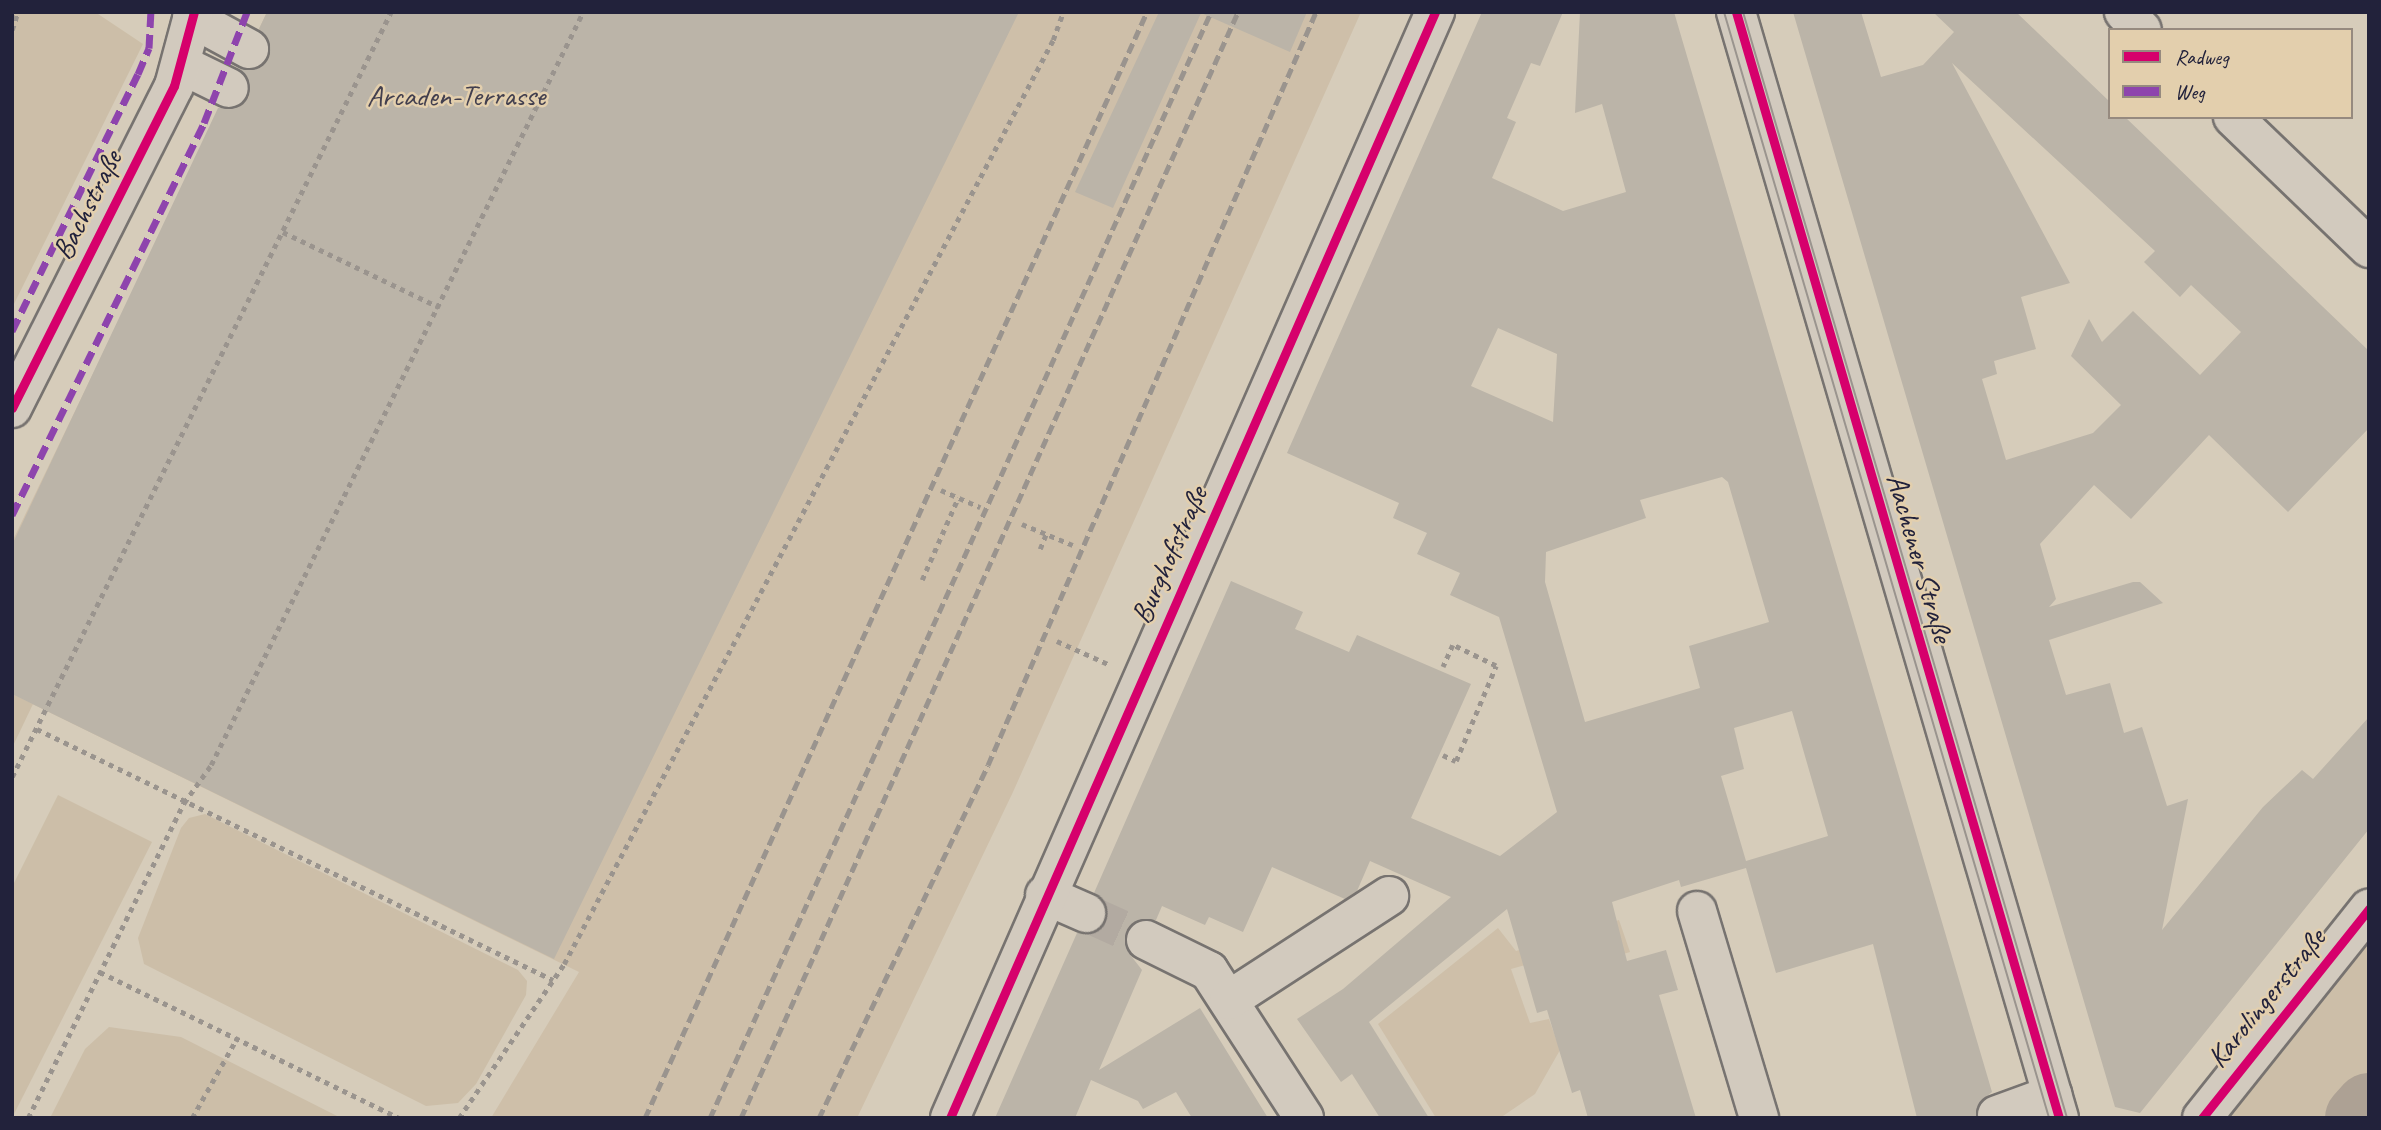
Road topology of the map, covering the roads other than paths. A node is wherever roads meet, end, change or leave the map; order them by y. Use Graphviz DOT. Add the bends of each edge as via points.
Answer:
graph roads {
  1 [pos="1435,12"];
  2 [pos="1735,12"];
  3 [pos="2124,12"];
  4 [pos="193,15"];
  5 [pos="2140,28"];
  6 [pos="248,49"];
  7 [pos="182,65"];
  8 [pos="229,88"];
  9 [pos="2235,119"];
  10 [pos="2369,248"];
  11 [pos="12,408"];
  12 [pos="1045,895"];
  13 [pos="1390,897"];
  14 [pos="2369,909"];
  15 [pos="1697,911"];
  16 [pos="1086,913"];
  17 [pos="1146,940"];
  18 [pos="1229,1000"];
  19 [pos="2055,1107"];
  20 [pos="1997,1115"];
  21 [pos="950,1118"];
  22 [pos="1304,1118"];
  23 [pos="1759,1118"];
  24 [pos="2202,1118"];
  1 -- 12 [label="street, Burghofstraße"];
  2 -- 19 [label="street, Aachener Straße"];
  3 -- 5 [label="street"];
  4 -- 6 [label="street"];
  4 -- 7 [label="street, Bachstraße"];
  7 -- 8 [label="street"];
  7 -- 11 [label="street, Bachstraße"];
  9 -- 10 [label="street"];
  12 -- 16 [label="street"];
  12 -- 21 [label="street, Burghofstraße"];
  13 -- 18 [label="street"];
  14 -- 24 [label="street, Karolingerstraße"];
  15 -- 23 [label="street"];
  17 -- 18 [label="street" via="1209,971"];
  18 -- 22 [label="street"];
  19 -- 20 [label="street"];
}
